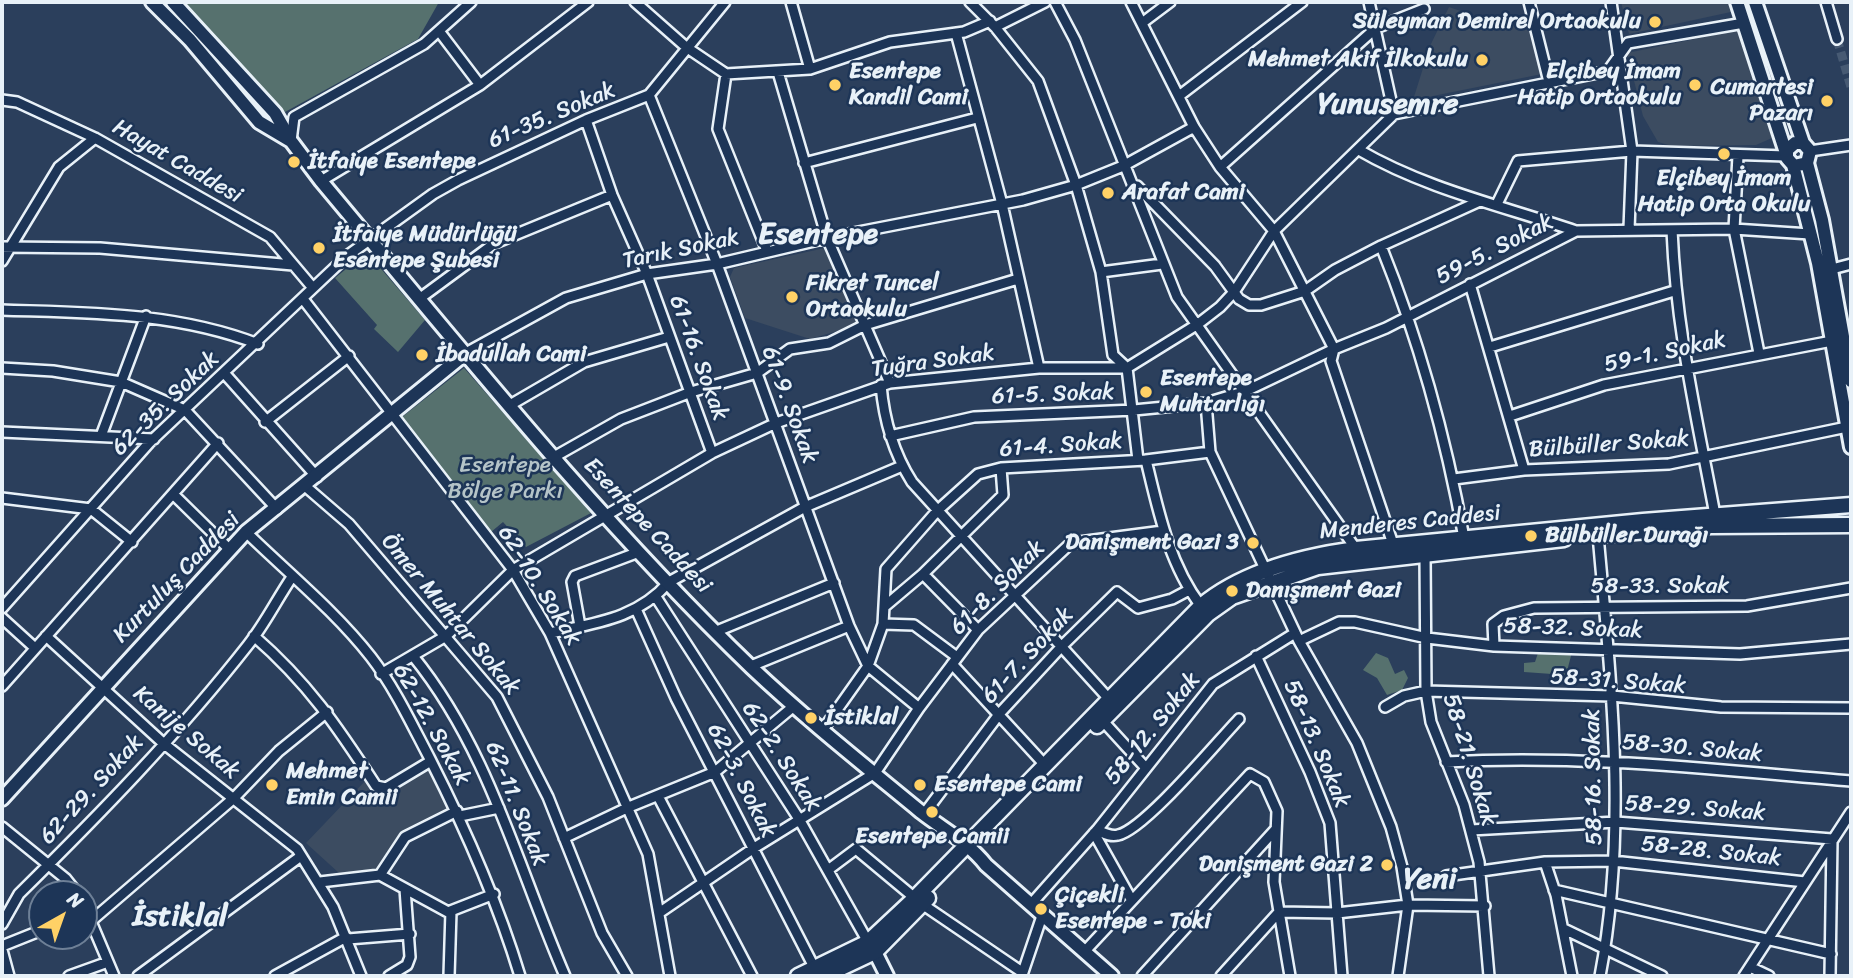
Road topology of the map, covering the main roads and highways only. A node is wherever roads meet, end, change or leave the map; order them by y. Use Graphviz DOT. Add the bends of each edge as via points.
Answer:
graph roads {
  1 [pos="1851,505"];
  2 [pos="1851,525"];
  3 [pos="1268,577"];
  4 [pos="968,851"];
  5 [pos="819,973"];
  6 [pos="798,976"];
  1 -- 3 [label="main road, Menderes Caddesi" via="1393,544 1313,556"];
  2 -- 3 [label="main road, Menderes Caddesi" via="1711,526 1598,535 1318,567"];
  3 -- 4 [label="main road, Menderes Caddesi" via="1208,614"];
  3 -- 4 [label="main road, Menderes Caddesi" via="1228,587 1201,606"];
  4 -- 5 [label="main road" via="871,947"];
  5 -- 6 [label="main road"];
}
